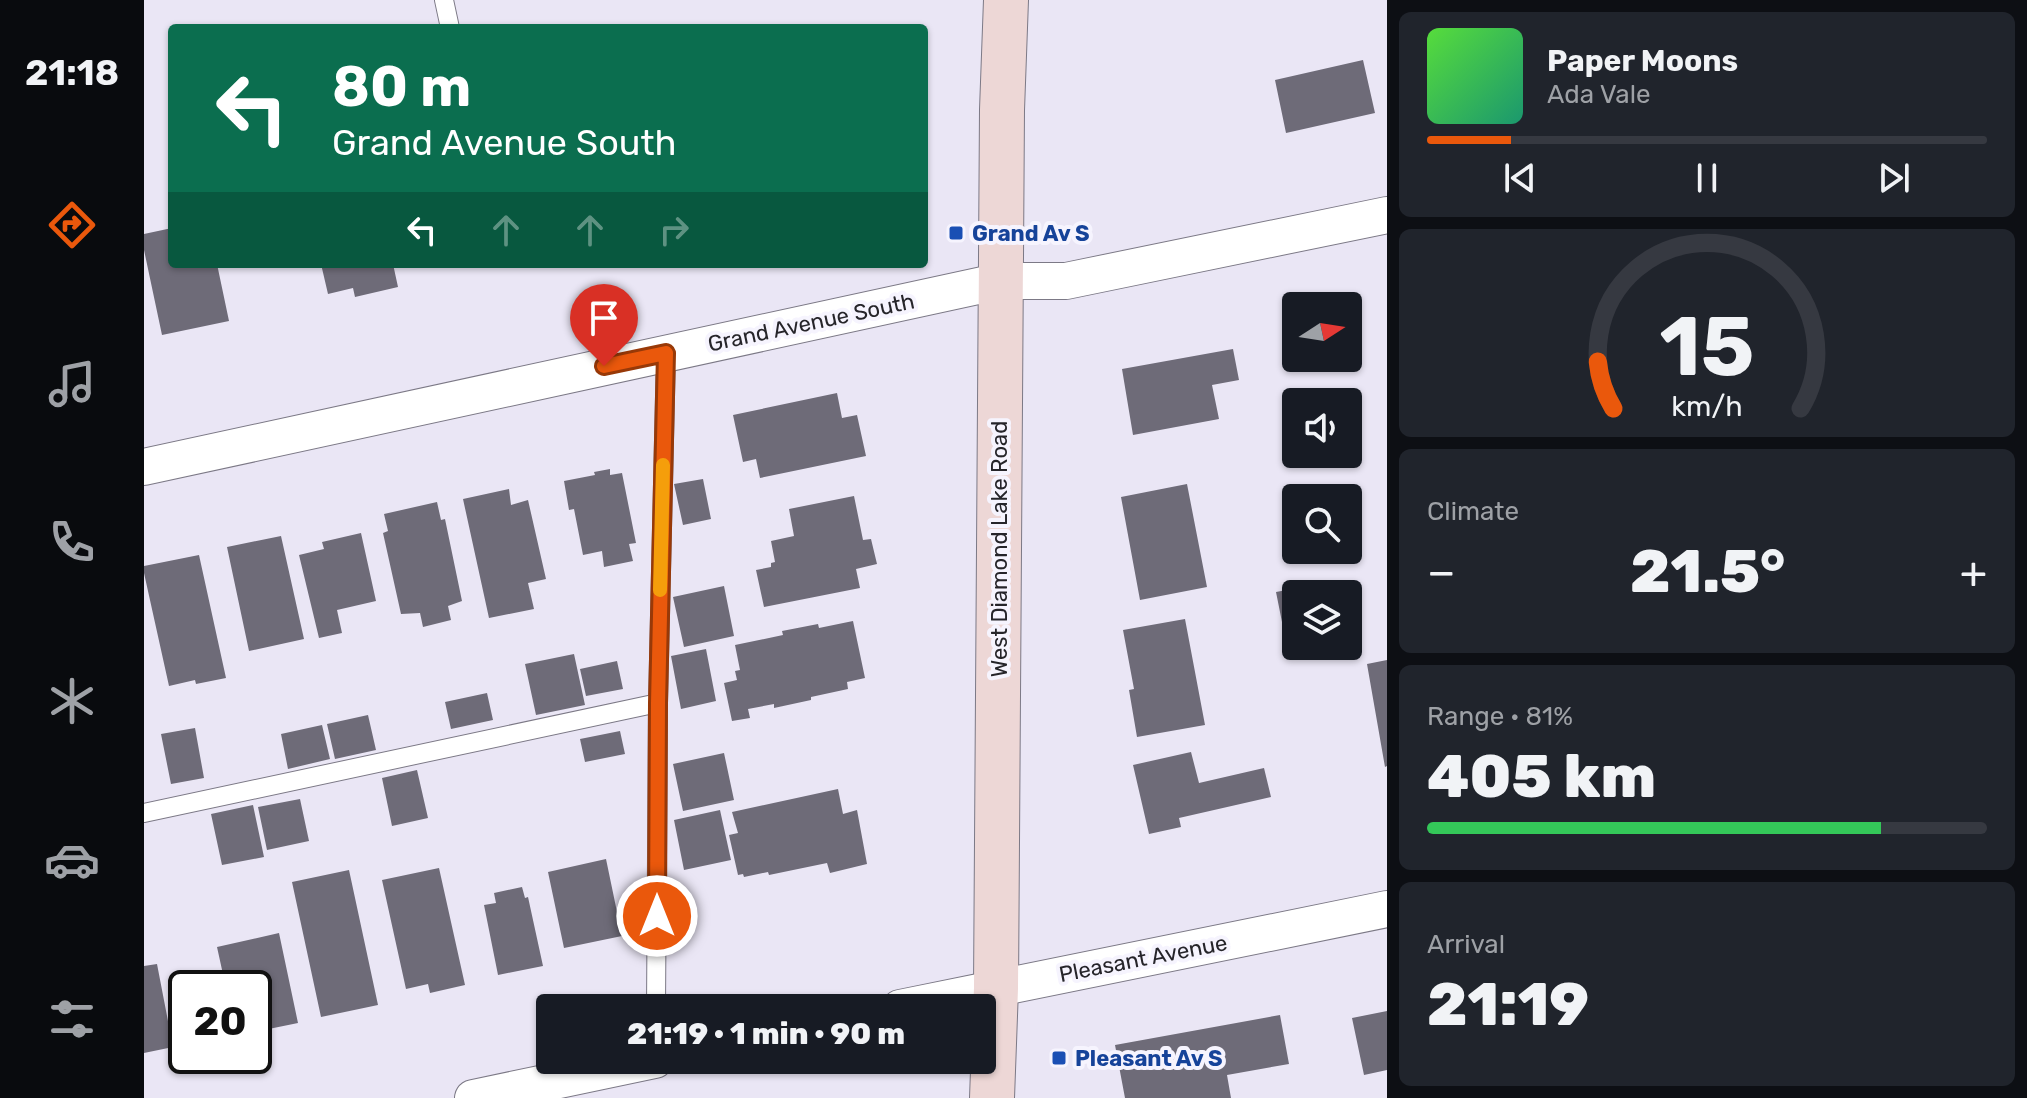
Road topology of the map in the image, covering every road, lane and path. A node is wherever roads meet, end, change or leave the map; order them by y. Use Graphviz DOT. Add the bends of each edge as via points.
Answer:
graph roads {
  1 [pos="444,0"];
  2 [pos="1006,0"];
  3 [pos="449,24"];
  4 [pos="1387,215"];
  5 [pos="1001,281"];
  6 [pos="666,353"];
  7 [pos="144,467"];
  8 [pos="658,703"];
  9 [pos="144,813"];
  10 [pos="1387,909"];
  11 [pos="996,988"];
  12 [pos="656,994"];
  13 [pos="967,994"];
  14 [pos="588,1074"];
  15 [pos="473,1098"];
  16 [pos="992,1098"];
  1 -- 3 [label="lane"];
  2 -- 5 [label="street, West Diamond Lake Road"];
  4 -- 5 [label="street, Grand Avenue South" via="1066,281"];
  5 -- 6 [label="street, Grand Avenue South"];
  5 -- 11 [label="street, West Diamond Lake Road"];
  6 -- 7 [label="street, Grand Avenue South"];
  6 -- 8 [label="lane"];
  8 -- 9 [label="lane"];
  8 -- 12 [label="lane"];
  10 -- 11 [label="street, Pleasant Avenue"];
  11 -- 13 [label="street, Pleasant Avenue"];
  11 -- 16 [label="street, West Diamond Lake Road"];
  14 -- 15 [label="street"];
}
